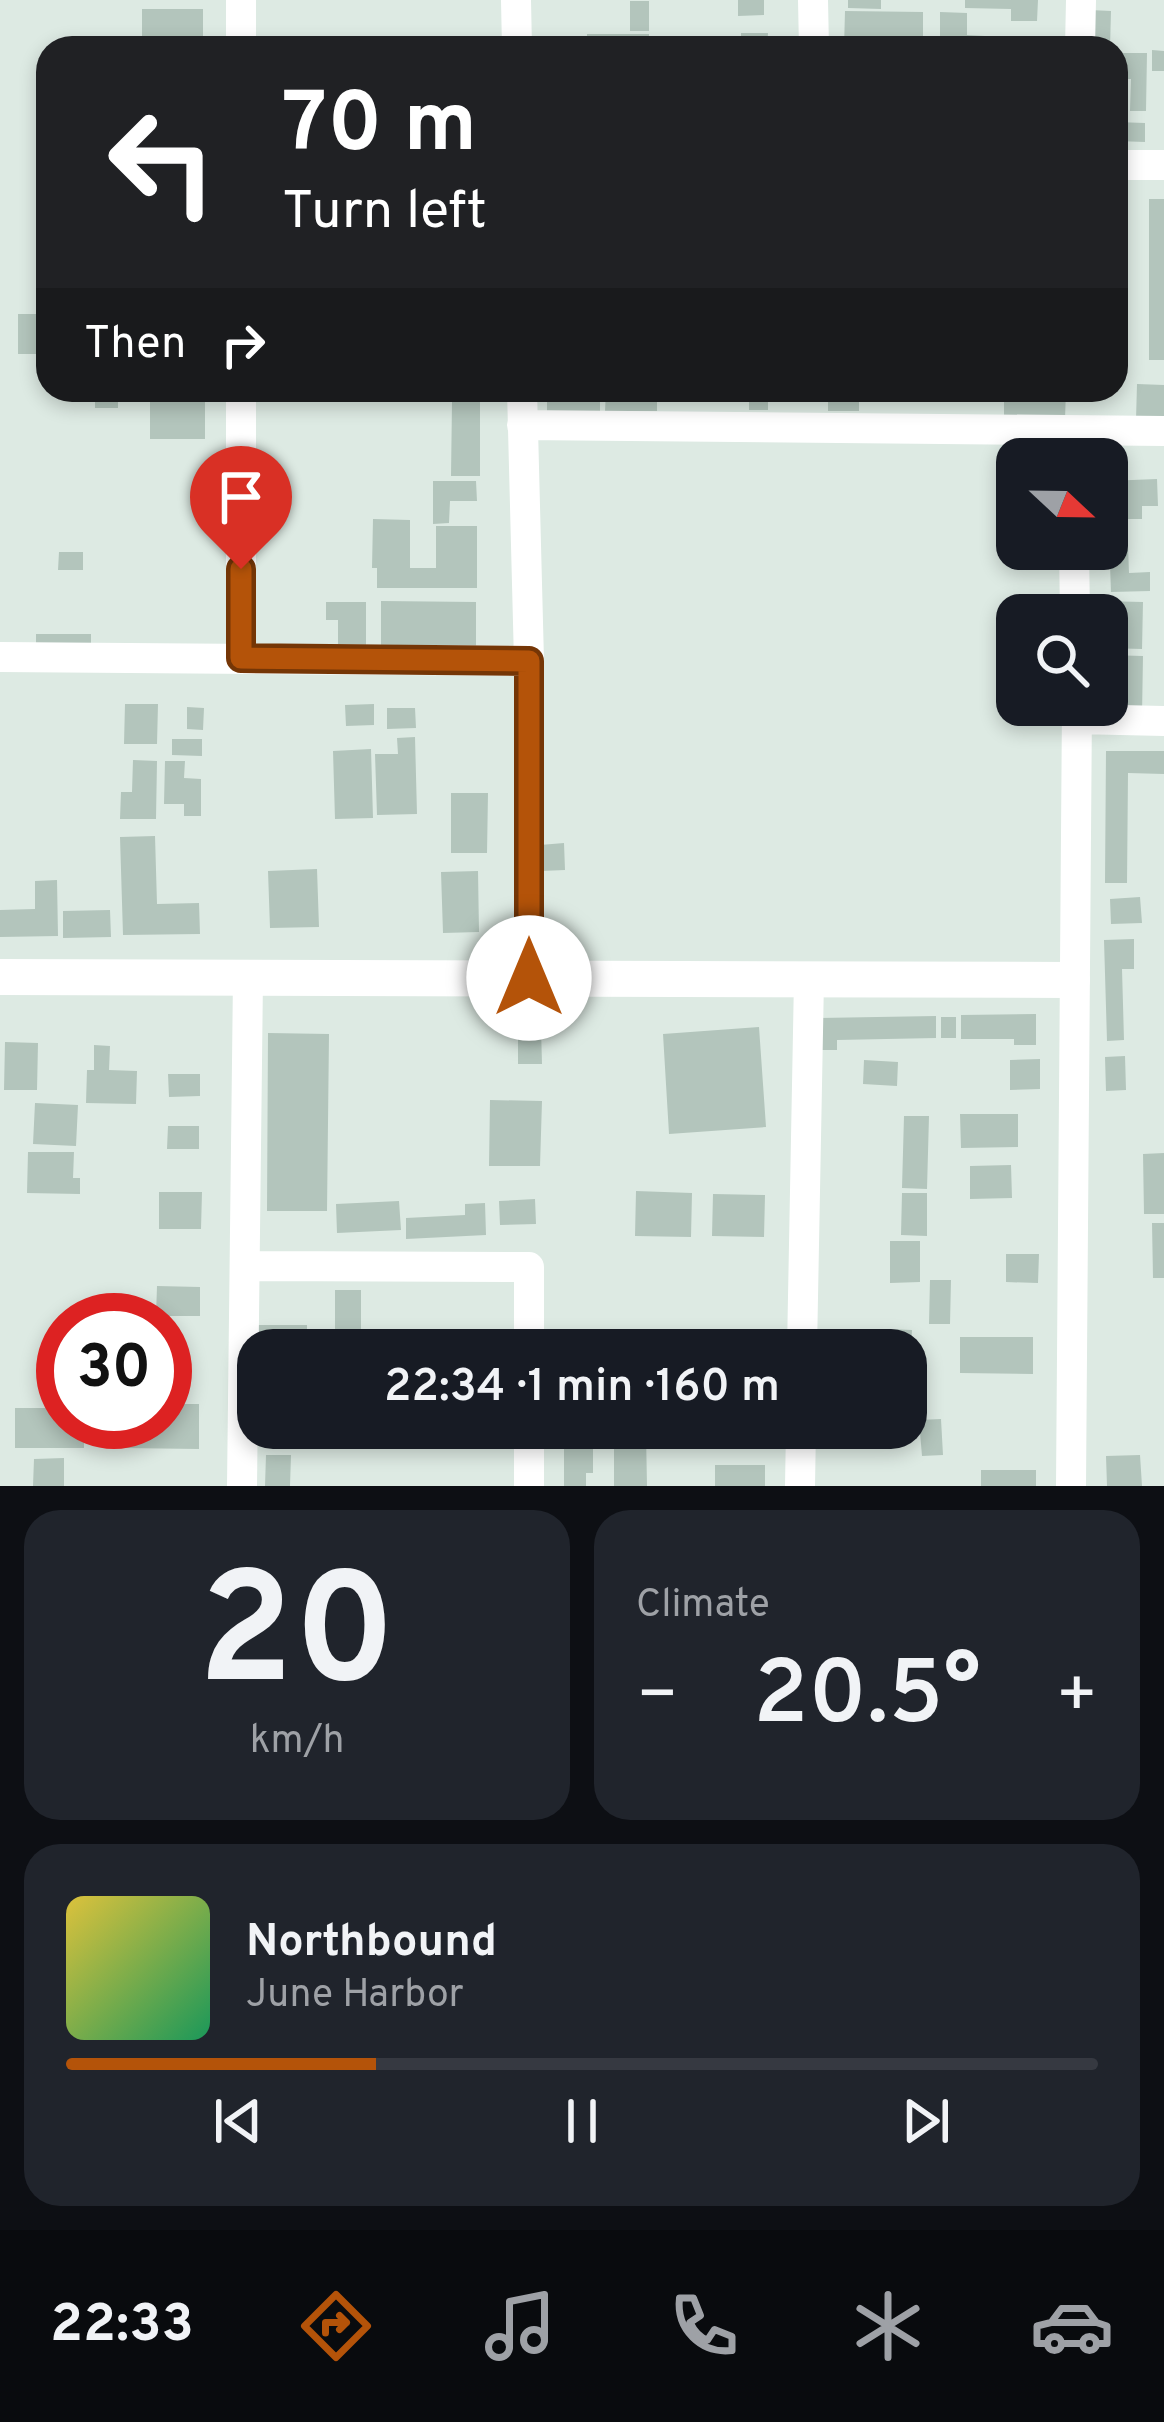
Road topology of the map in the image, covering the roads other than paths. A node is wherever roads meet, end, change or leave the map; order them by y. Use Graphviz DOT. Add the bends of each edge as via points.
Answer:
graph roads {
  1 [pos="241,0"];
  2 [pos="516,0"];
  3 [pos="813,0"];
  4 [pos="1081,0"];
  5 [pos="241,36"];
  6 [pos="517,36"];
  7 [pos="814,36"];
  8 [pos="1080,36"];
  9 [pos="1128,164"];
  10 [pos="1164,165"];
  11 [pos="241,402"];
  12 [pos="522,402"];
  13 [pos="522,425"];
  14 [pos="1164,431"];
  15 [pos="1118,438"];
  16 [pos="996,442"];
  17 [pos="0,656"];
  18 [pos="241,658"];
  19 [pos="529,661"];
  20 [pos="1128,717"];
  21 [pos="1164,721"];
  22 [pos="1077,726"];
  23 [pos="0,976"];
  24 [pos="248,977"];
  25 [pos="529,978"];
  26 [pos="809,979"];
  27 [pos="1072,980"];
  28 [pos="244,1266"];
  29 [pos="529,1329"];
  30 [pos="802,1329"];
  31 [pos="529,1449"];
  32 [pos="801,1449"];
  33 [pos="242,1486"];
  34 [pos="529,1486"];
  35 [pos="800,1486"];
  36 [pos="1070,1486"];
  1 -- 5 [label="street"];
  2 -- 6 [label="street"];
  3 -- 7 [label="street"];
  4 -- 8 [label="street"];
  9 -- 10 [label="street"];
  11 -- 18 [label="street"];
  12 -- 13 [label="street"];
  13 -- 16 [label="street"];
  13 -- 19 [label="street"];
  14 -- 15 [label="street"];
  17 -- 18 [label="street"];
  18 -- 19 [label="street"];
  19 -- 25 [label="street"];
  20 -- 21 [label="street"];
  22 -- 27 [label="street"];
  23 -- 24 [label="street"];
  24 -- 25 [label="street"];
  24 -- 28 [label="street"];
  25 -- 26 [label="street"];
  26 -- 27 [label="street"];
  26 -- 30 [label="street"];
  27 -- 36 [label="street"];
  28 -- 29 [label="street" via="529,1267"];
  28 -- 33 [label="street"];
  31 -- 34 [label="street"];
  32 -- 35 [label="street"];
}
